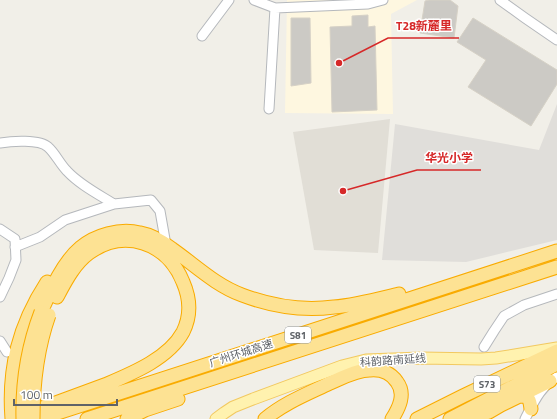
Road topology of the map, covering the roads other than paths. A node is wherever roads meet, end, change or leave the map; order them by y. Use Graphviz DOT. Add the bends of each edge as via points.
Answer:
graph roads {
  1 [pos="230,0"];
  2 [pos="254,0"];
  3 [pos="383,0"];
  4 [pos="500,0"];
  5 [pos="508,0"];
  6 [pos="275,8"];
  7 [pos="557,33"];
  8 [pos="202,36"];
  9 [pos="557,40"];
  10 [pos="269,109"];
  11 [pos="0,143"];
  12 [pos="114,204"];
  13 [pos="0,229"];
  14 [pos="166,245"];
  15 [pos="15,247"];
  16 [pos="557,251"];
  17 [pos="557,267"];
  18 [pos="493,271"];
  19 [pos="557,294"];
  20 [pos="0,297"];
  21 [pos="40,311"];
  22 [pos="416,312"];
  23 [pos="0,341"];
  24 [pos="484,347"];
  25 [pos="557,348"];
  26 [pos="557,351"];
  27 [pos="7,352"];
  28 [pos="557,364"];
  29 [pos="554,379"];
  30 [pos="520,396"];
  31 [pos="528,414"];
  32 [pos="452,418"];
  33 [pos="12,419"];
  34 [pos="23,419"];
  35 [pos="33,419"];
  36 [pos="39,419"];
  37 [pos="87,419"];
  38 [pos="128,419"];
  39 [pos="216,419"];
  40 [pos="265,419"];
  41 [pos="392,419"];
  42 [pos="417,419"];
  1 -- 8 [label="street"];
  2 -- 6 [label="street"];
  3 -- 6 [label="street" via="368,4"];
  4 -- 9 [label="street"];
  5 -- 7 [label="street"];
  6 -- 10 [label="street"];
  11 -- 12 [label="street" via="34,142 48,146 66,171"];
  12 -- 14 [label="street" via="152,200 160,211"];
  12 -- 15 [label="street" via="65,220 40,237"];
  13 -- 15 [label="street" via="15,239"];
  14 -- 18 [label="highway" via="228,289 254,299 294,307 345,306"];
  14 -- 21 [label="highway" via="140,233 106,234 80,248 58,277"];
  15 -- 20 [label="street" via="16,260"];
  16 -- 18 [label="highway, 广州环城高速 / S81"];
  17 -- 22 [label="highway, 广州环城高速 / S81"];
  18 -- 36 [label="highway, 广州环城高速 / S81"];
  19 -- 24 [label="street" via="524,305 504,316"];
  21 -- 33 [label="highway" via="21,334 14,363"];
  21 -- 33 [label="highway" via="88,254 109,243 122,241 149,244 169,259 181,277 189,309 183,331 170,348 149,364 120,379"];
  21 -- 34 [label="highway, bridge" via="28,357"];
  21 -- 35 [label="highway, bridge" via="44,331 37,359"];
  22 -- 37 [label="highway, 广州环城高速 / S81"];
  22 -- 38 [label="highway"];
  23 -- 27 [label="street"];
  25 -- 39 [label="main road, 科韵路南延线" via="481,359 366,360 342,366 253,399 233,407"];
  26 -- 42 [label="highway, S73"];
  28 -- 32 [label="highway"];
  29 -- 30 [label="highway"];
  29 -- 31 [label="street" via="539,393"];
  30 -- 31 [label="highway" via="528,398 530,402"];
  30 -- 32 [label="highway" via="483,414"];
  40 -- 41 [label="highway" via="283,405 308,393 354,373 371,370 388,373 398,383 401,390 400,404"];
}
